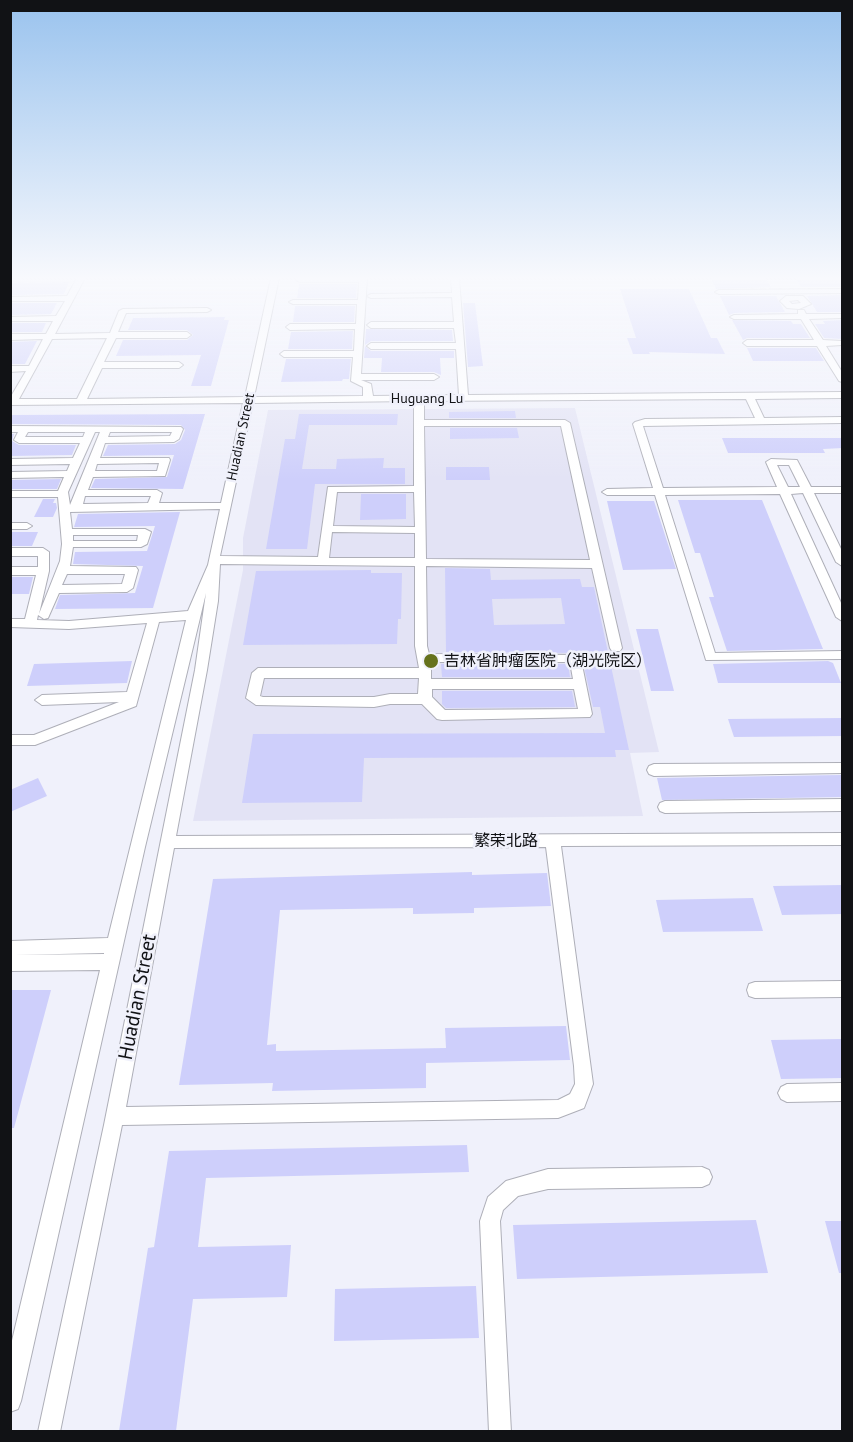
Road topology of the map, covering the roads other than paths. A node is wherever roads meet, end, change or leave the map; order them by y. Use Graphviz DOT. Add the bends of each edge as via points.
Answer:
graph roads {
  1 [pos="46,345"];
  2 [pos="108,345"];
  3 [pos="261,345"];
  4 [pos="359,345"];
  5 [pos="821,345"];
  6 [pos="371,346"];
  7 [pos="459,346"];
  8 [pos="284,354"];
  9 [pos="358,354"];
  10 [pos="179,364"];
  11 [pos="99,365"];
  12 [pos="33,368"];
  13 [pos="10,369"];
  14 [pos="356,377"];
  15 [pos="434,377"];
  16 [pos="843,379"];
  17 [pos="843,395"];
  18 [pos="749,396"];
  19 [pos="368,399"];
  20 [pos="419,399"];
  21 [pos="464,399"];
  22 [pos="249,400"];
  23 [pos="81,401"];
  24 [pos="12,402"];
  25 [pos="843,420"];
  26 [pos="761,421"];
  27 [pos="419,423"];
  28 [pos="10,429"];
  29 [pos="89,434"];
  30 [pos="103,434"];
  31 [pos="76,461"];
  32 [pos="93,461"];
  33 [pos="10,462"];
  34 [pos="70,474"];
  35 [pos="88,474"];
  36 [pos="10,475"];
  37 [pos="420,489"];
  38 [pos="784,490"];
  39 [pos="807,490"];
  40 [pos="843,490"];
  41 [pos="607,492"];
  42 [pos="659,492"];
  43 [pos="81,493"];
  44 [pos="10,494"];
  45 [pos="63,494"];
  46 [pos="226,506"];
  47 [pos="152,507"];
  48 [pos="71,508"];
  49 [pos="10,526"];
  50 [pos="27,526"];
  51 [pos="327,530"];
  52 [pos="420,530"];
  53 [pos="68,538"];
  54 [pos="834,544"];
  55 [pos="809,545"];
  56 [pos="10,552"];
  57 [pos="214,560"];
  58 [pos="323,561"];
  59 [pos="420,562"];
  60 [pos="843,562"];
  61 [pos="597,564"];
  62 [pos="62,570"];
  63 [pos="10,571"];
  64 [pos="43,571"];
  65 [pos="54,589"];
  66 [pos="838,598"];
  67 [pos="44,615"];
  68 [pos="193,615"];
  69 [pos="843,617"];
  70 [pos="154,619"];
  71 [pos="10,623"];
  72 [pos="30,624"];
  73 [pos="616,648"];
  74 [pos="843,656"];
  75 [pos="424,658"];
  76 [pos="425,678"];
  77 [pos="580,684"];
  78 [pos="132,697"];
  79 [pos="42,699"];
  80 [pos="425,699"];
  81 [pos="10,740"];
  82 [pos="843,768"];
  83 [pos="654,770"];
  84 [pos="843,805"];
  85 [pos="665,807"];
  86 [pos="843,839"];
  87 [pos="553,840"];
  88 [pos="169,842"];
  89 [pos="10,948"];
  90 [pos="112,953"];
  91 [pos="10,963"];
  92 [pos="843,989"];
  93 [pos="755,990"];
  94 [pos="843,1092"];
  95 [pos="787,1093"];
  96 [pos="115,1116"];
  97 [pos="702,1177"];
  98 [pos="10,1401"];
  99 [pos="49,1431"];
  100 [pos="500,1431"];
  1 -- 12 [label="street"];
  2 -- 11 [label="street"];
  3 -- 22 [label="street, Huadian Street"];
  4 -- 9 [label="street"];
  5 -- 16 [label="street"];
  6 -- 7 [label="street"];
  7 -- 21 [label="street"];
  8 -- 9 [label="street"];
  9 -- 14 [label="street"];
  10 -- 11 [label="street"];
  11 -- 23 [label="street"];
  12 -- 13 [label="street"];
  12 -- 24 [label="street"];
  14 -- 15 [label="street"];
  14 -- 19 [label="street" via="356,381 368,386"];
  17 -- 18 [label="street, Huguang Lu"];
  18 -- 21 [label="street, Huguang Lu"];
  18 -- 26 [label="street"];
  19 -- 20 [label="street, Huguang Lu"];
  19 -- 22 [label="street, Huguang Lu"];
  20 -- 21 [label="street, Huguang Lu"];
  20 -- 27 [label="street"];
  22 -- 23 [label="street, Huguang Lu"];
  22 -- 46 [label="street, Huadian Street"];
  23 -- 24 [label="street, Huguang Lu"];
  25 -- 26 [label="street"];
  26 -- 42 [label="street" via="638,424"];
  27 -- 37 [label="street"];
  27 -- 61 [label="street" via="565,423"];
  28 -- 29 [label="street" via="24,429 19,440"];
  29 -- 30 [label="street"];
  29 -- 31 [label="street"];
  30 -- 30 [label="street" via="174,439 178,429"];
  30 -- 32 [label="street"];
  31 -- 33 [label="street"];
  31 -- 34 [label="street"];
  32 -- 35 [label="street"];
  32 -- 35 [label="street" via="165,460 160,474"];
  34 -- 36 [label="street"];
  34 -- 45 [label="street"];
  35 -- 43 [label="street"];
  37 -- 51 [label="street" via="332,489"];
  37 -- 52 [label="street"];
  38 -- 39 [label="street"];
  38 -- 39 [label="street" via="771,462 793,462"];
  38 -- 42 [label="street"];
  38 -- 55 [label="street"];
  39 -- 40 [label="street"];
  39 -- 54 [label="street"];
  41 -- 42 [label="street"];
  42 -- 74 [label="street" via="710,657"];
  43 -- 47 [label="street" via="157,493"];
  43 -- 48 [label="street"];
  44 -- 45 [label="street"];
  45 -- 48 [label="street"];
  46 -- 47 [label="street"];
  46 -- 57 [label="street, Huadian Street"];
  47 -- 48 [label="street"];
  48 -- 53 [label="street"];
  49 -- 50 [label="street"];
  51 -- 52 [label="street"];
  51 -- 58 [label="street"];
  52 -- 59 [label="street"];
  53 -- 53 [label="street" via="141,544 145,532"];
  53 -- 62 [label="street"];
  54 -- 55 [label="street"];
  54 -- 60 [label="street"];
  55 -- 66 [label="street"];
  56 -- 64 [label="street" via="43,552"];
  57 -- 58 [label="street"];
  57 -- 68 [label="street, Huadian Street"];
  57 -- 88 [label="street, Huadian Street" via="201,670"];
  58 -- 59 [label="street"];
  59 -- 61 [label="street"];
  59 -- 75 [label="street"];
  61 -- 73 [label="street"];
  62 -- 65 [label="street"];
  62 -- 65 [label="street" via="132,570 127,588"];
  63 -- 64 [label="street"];
  64 -- 72 [label="street"];
  65 -- 67 [label="street"];
  66 -- 69 [label="street"];
  68 -- 70 [label="street"];
  68 -- 90 [label="street, Huadian Street"];
  70 -- 72 [label="street"];
  70 -- 78 [label="street"];
  71 -- 72 [label="street"];
  75 -- 76 [label="street"];
  75 -- 77 [label="street" via="576,658"];
  76 -- 77 [label="street"];
  76 -- 80 [label="street"];
  76 -- 80 [label="street" via="258,673 253,698 261,702"];
  77 -- 80 [label="street" via="585,714 442,715"];
  78 -- 79 [label="street"];
  78 -- 81 [label="street" via="130,703 35,740"];
  82 -- 83 [label="street"];
  84 -- 85 [label="street"];
  86 -- 87 [label="street, 繁荣北路"];
  87 -- 88 [label="street, 繁荣北路"];
  87 -- 96 [label="street" via="583,1066 584,1084 577,1101 558,1109"];
  88 -- 96 [label="street, Huadian Street"];
  89 -- 90 [label="street"];
  90 -- 91 [label="street"];
  90 -- 98 [label="street, Huadian Street"];
  92 -- 93 [label="street"];
  94 -- 95 [label="street"];
  96 -- 99 [label="street, Huadian Street"];
  97 -- 100 [label="street" via="548,1179 513,1188 495,1204 490,1221"];
}
